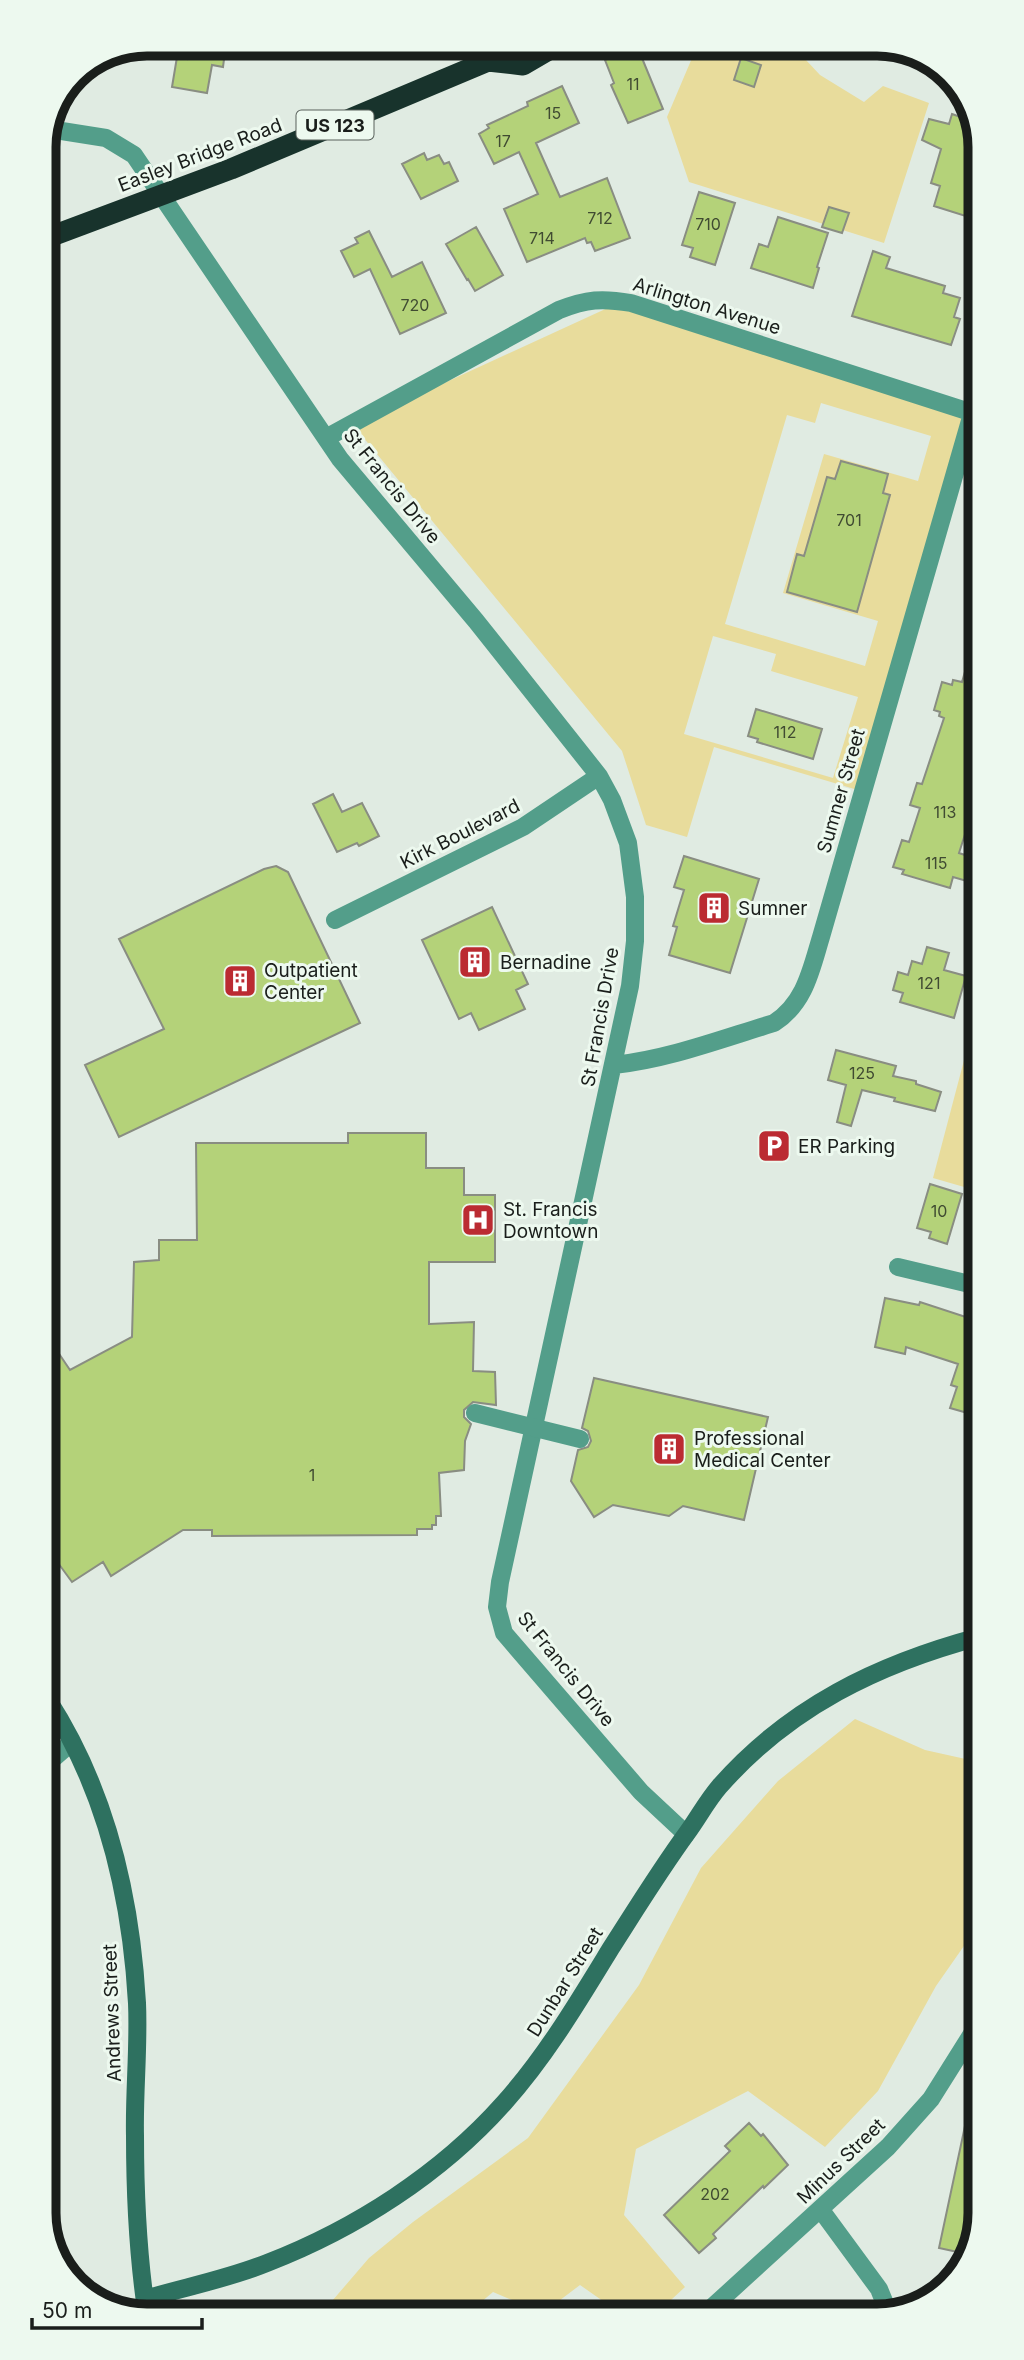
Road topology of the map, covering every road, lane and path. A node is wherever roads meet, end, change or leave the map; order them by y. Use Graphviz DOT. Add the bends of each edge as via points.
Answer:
graph roads {
  1 [pos="486,56"];
  2 [pos="504,56"];
  3 [pos="538,56"];
  4 [pos="58,130"];
  5 [pos="160,196"];
  6 [pos="56,235"];
  7 [pos="968,407"];
  8 [pos="968,430"];
  9 [pos="326,438"];
  10 [pos="599,776"];
  11 [pos="335,920"];
  12 [pos="614,1065"];
  13 [pos="898,1267"];
  14 [pos="968,1284"];
  15 [pos="475,1413"];
  16 [pos="580,1439"];
  17 [pos="968,1640"];
  18 [pos="56,1715"];
  19 [pos="71,1742"];
  20 [pos="56,1756"];
  21 [pos="686,1834"];
  22 [pos="968,2040"];
  23 [pos="821,2210"];
  24 [pos="885,2303"];
  25 [pos="146,2304"];
  26 [pos="157,2304"];
  27 [pos="716,2304"];
  1 -- 5 [label="highway, Easley Bridge Road / US 123"];
  2 -- 3 [label="highway, Easley Bridge Road / US 123" via="523,65"];
  4 -- 5 [label="street, St Francis Drive" via="106,138 134,155"];
  5 -- 6 [label="highway, Easley Bridge Road / US 123"];
  5 -- 9 [label="street, St Francis Drive"];
  7 -- 9 [label="street, Arlington Avenue" via="631,303 604,299 559,310"];
  8 -- 12 [label="street, Sumner Street" via="801,998 774,1023 644,1062"];
  9 -- 10 [label="street, St Francis Drive"];
  10 -- 11 [label="street, Kirk Boulevard" via="523,827"];
  10 -- 12 [label="street, St Francis Drive" via="625,835 635,897 633,963"];
  12 -- 21 [label="street, St Francis Drive" via="497,1607 504,1633 641,1792"];
  13 -- 14 [label="street"];
  15 -- 16 [label="street, bridge"];
  17 -- 21 [label="street, Dunbar Street" via="912,1657 824,1698 762,1744 729,1776"];
  18 -- 19 [label="street, Andrews Street"];
  19 -- 20 [label="street"];
  19 -- 25 [label="street, Andrews Street" via="109,1835 132,1939 137,2005 138,2222"];
  21 -- 26 [label="street, Dunbar Street" via="552,2044 503,2104 451,2154 407,2189 340,2229 266,2264"];
  22 -- 23 [label="street, Minus Street" via="931,2099"];
  23 -- 24 [label="street"];
  23 -- 27 [label="street, Minus Street"];
}
